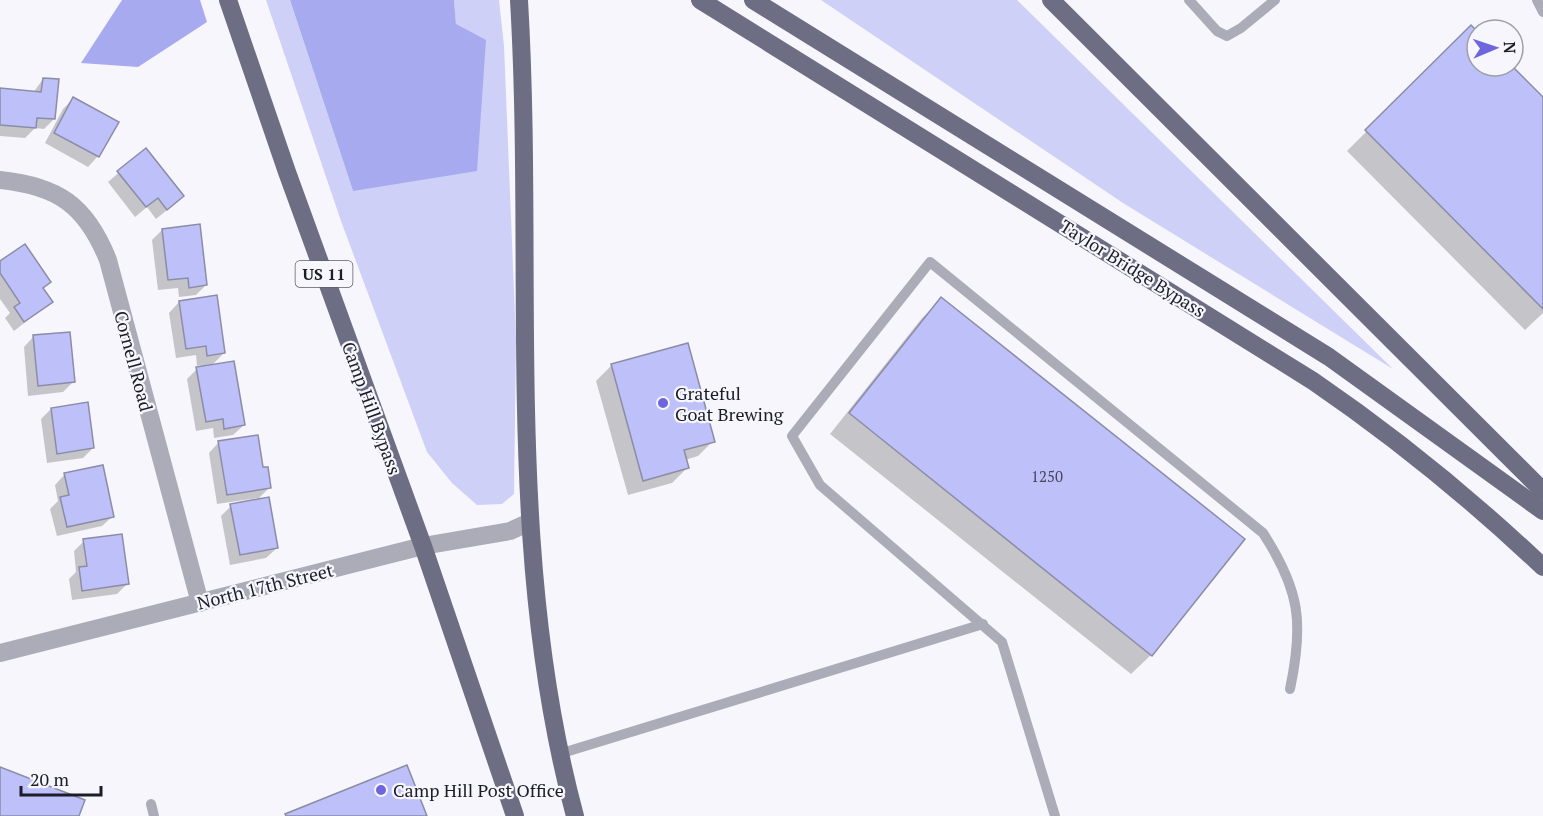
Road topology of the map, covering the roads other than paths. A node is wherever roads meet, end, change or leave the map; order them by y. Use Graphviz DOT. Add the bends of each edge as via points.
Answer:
graph roads {
  1 [pos="228,0"];
  2 [pos="519,0"];
  3 [pos="700,0"];
  4 [pos="753,0"];
  5 [pos="1051,0"];
  6 [pos="1190,0"];
  7 [pos="1275,0"];
  8 [pos="1537,0"];
  9 [pos="1543,12"];
  10 [pos="0,180"];
  11 [pos="1543,491"];
  12 [pos="1543,511"];
  13 [pos="530,522"];
  14 [pos="423,546"];
  15 [pos="1543,567"];
  16 [pos="200,603"];
  17 [pos="983,624"];
  18 [pos="0,653"];
  19 [pos="1290,689"];
  20 [pos="559,754"];
  21 [pos="151,804"];
  22 [pos="154,816"];
  23 [pos="515,816"];
  24 [pos="575,816"];
  25 [pos="1055,816"];
  1 -- 14 [label="main road, Camp Hill Bypass / US 11"];
  2 -- 13 [label="main road"];
  3 -- 15 [label="main road, Taylor Bridge Bypass" via="1313,381 1428,465"];
  4 -- 12 [label="main road" via="1329,357"];
  5 -- 11 [label="main road"];
  6 -- 7 [label="lane" via="1217,31 1227,36"];
  8 -- 9 [label="lane"];
  10 -- 16 [label="street, Cornell Road" via="29,183 66,200 82,213 98,235"];
  13 -- 14 [label="street, North 17th Street" via="510,531"];
  13 -- 20 [label="main road" via="540,641"];
  14 -- 16 [label="street, North 17th Street"];
  14 -- 23 [label="main road, Camp Hill Bypass / US 11"];
  16 -- 18 [label="street, North 17th Street"];
  17 -- 19 [label="lane" via="820,485 792,436 930,262 1263,533 1283,563 1297,603 1298,648"];
  17 -- 20 [label="lane"];
  17 -- 25 [label="lane" via="1002,642 1007,653"];
  20 -- 24 [label="main road"];
  21 -- 22 [label="lane"];
}
